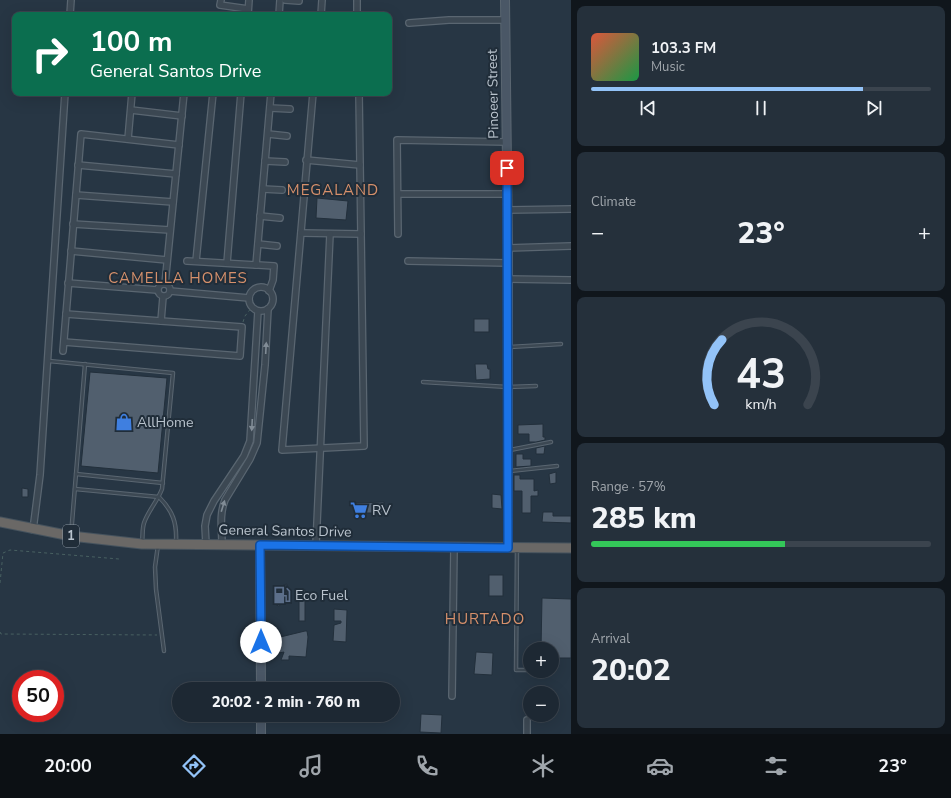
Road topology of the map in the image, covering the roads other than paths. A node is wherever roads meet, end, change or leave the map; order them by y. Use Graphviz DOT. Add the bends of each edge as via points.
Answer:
graph roads {
  1 [pos="71,0"];
  2 [pos="220,0"];
  3 [pos="249,0"];
  4 [pos="280,0"];
  5 [pos="285,0"];
  6 [pos="322,0"];
  7 [pos="357,0"];
  8 [pos="505,0"];
  9 [pos="299,1"];
  10 [pos="70,12"];
  11 [pos="248,12"];
  12 [pos="278,12"];
  13 [pos="321,12"];
  14 [pos="358,12"];
  15 [pos="505,20"];
  16 [pos="409,23"];
  17 [pos="65,96"];
  18 [pos="132,96"];
  19 [pos="184,96"];
  20 [pos="213,96"];
  21 [pos="241,96"];
  22 [pos="272,96"];
  23 [pos="313,96"];
  24 [pos="359,96"];
  25 [pos="270,108"];
  26 [pos="290,109"];
  27 [pos="131,110"];
  28 [pos="182,116"];
  29 [pos="268,134"];
  30 [pos="287,136"];
  31 [pos="128,139"];
  32 [pos="507,142"];
  33 [pos="179,145"];
  34 [pos="306,160"];
  35 [pos="265,161"];
  36 [pos="285,162"];
  37 [pos="78,165"];
  38 [pos="360,165"];
  39 [pos="176,174"];
  40 [pos="263,188"];
  41 [pos="282,190"];
  42 [pos="398,194"];
  43 [pos="507,194"];
  44 [pos="76,195"];
  45 [pos="173,202"];
  46 [pos="507,210"];
  47 [pos="571,210"];
  48 [pos="260,216"];
  49 [pos="280,218"];
  50 [pos="73,224"];
  51 [pos="170,230"];
  52 [pos="301,233"];
  53 [pos="330,234"];
  54 [pos="361,234"];
  55 [pos="398,234"];
  56 [pos="258,244"];
  57 [pos="277,246"];
  58 [pos="571,246"];
  59 [pos="508,248"];
  60 [pos="71,252"];
  61 [pos="167,260"];
  62 [pos="187,261"];
  63 [pos="196,261"];
  64 [pos="408,261"];
  65 [pos="227,263"];
  66 [pos="508,263"];
  67 [pos="256,265"];
  68 [pos="508,279"];
  69 [pos="571,280"];
  70 [pos="68,283"];
  71 [pos="165,284"];
  72 [pos="157,290"];
  73 [pos="170,291"];
  74 [pos="269,291"];
  75 [pos="163,297"];
  76 [pos="249,298"];
  77 [pos="268,309"];
  78 [pos="258,310"];
  79 [pos="66,314"];
  80 [pos="161,321"];
  81 [pos="64,342"];
  82 [pos="561,344"];
  83 [pos="508,348"];
  84 [pos="63,352"];
  85 [pos="47,360"];
  86 [pos="85,364"];
  87 [pos="423,382"];
  88 [pos="536,386"];
  89 [pos="508,387"];
  90 [pos="551,442"];
  91 [pos="320,448"];
  92 [pos="508,451"];
  93 [pos="557,466"];
  94 [pos="508,472"];
  95 [pos="76,474"];
  96 [pos="162,483"];
  97 [pos="75,489"];
  98 [pos="159,497"];
  99 [pos="0,522"];
  100 [pos="33,530"];
  101 [pos="71,536"];
  102 [pos="142,544"];
  103 [pos="206,544"];
  104 [pos="222,544"];
  105 [pos="158,545"];
  106 [pos="176,545"];
  107 [pos="260,545"];
  108 [pos="316,545"];
  109 [pos="454,548"];
  110 [pos="512,548"];
  111 [pos="571,548"];
  112 [pos="164,652"];
  113 [pos="523,670"];
  114 [pos="261,682"];
  115 [pos="452,696"];
  116 [pos="261,722"];
  117 [pos="527,722"];
  118 [pos="261,734"];
  119 [pos="527,734"];
  1 -- 10 [label="street"];
  2 -- 11 [label="street" via="220,5"];
  3 -- 11 [label="street"];
  4 -- 12 [label="street"];
  5 -- 9 [label="street"];
  6 -- 13 [label="street"];
  7 -- 14 [label="street"];
  8 -- 15 [label="main road, Pinoeer Street"];
  15 -- 16 [label="street"];
  15 -- 32 [label="main road, Pinoeer Street"];
  17 -- 85 [label="street"];
  18 -- 27 [label="street"];
  19 -- 28 [label="street"];
  20 -- 63 [label="street"];
  21 -- 65 [label="street"];
  22 -- 25 [label="street"];
  23 -- 34 [label="street"];
  24 -- 38 [label="street"];
  25 -- 26 [label="street"];
  25 -- 29 [label="street"];
  27 -- 28 [label="street"];
  27 -- 31 [label="street"];
  28 -- 33 [label="street"];
  29 -- 30 [label="street"];
  29 -- 35 [label="street"];
  31 -- 33 [label="street"];
  31 -- 37 [label="street" via="80,134"];
  32 -- 42 [label="street" via="397,140"];
  32 -- 43 [label="main road, Pinoeer Street"];
  33 -- 39 [label="street"];
  34 -- 38 [label="street"];
  34 -- 52 [label="street"];
  35 -- 36 [label="street"];
  35 -- 40 [label="street"];
  37 -- 39 [label="street"];
  37 -- 44 [label="street"];
  38 -- 54 [label="street"];
  39 -- 45 [label="street"];
  40 -- 41 [label="street"];
  40 -- 48 [label="street"];
  42 -- 43 [label="street"];
  42 -- 55 [label="street"];
  43 -- 46 [label="main road, Pinoeer Street"];
  44 -- 45 [label="street"];
  44 -- 50 [label="street"];
  45 -- 51 [label="street"];
  46 -- 47 [label="street"];
  46 -- 59 [label="main road, Pinoeer Street"];
  48 -- 49 [label="street"];
  48 -- 56 [label="street"];
  50 -- 51 [label="street"];
  50 -- 60 [label="street"];
  51 -- 61 [label="street"];
  52 -- 53 [label="street"];
  52 -- 91 [label="street" via="282,450"];
  53 -- 54 [label="street"];
  53 -- 91 [label="street"];
  54 -- 91 [label="street" via="364,446"];
  56 -- 57 [label="street"];
  56 -- 67 [label="street"];
  58 -- 59 [label="street"];
  59 -- 66 [label="main road, Pinoeer Street"];
  60 -- 61 [label="street"];
  60 -- 70 [label="street"];
  61 -- 71 [label="street"];
  62 -- 63 [label="street"];
  63 -- 65 [label="street"];
  64 -- 66 [label="street"];
  65 -- 67 [label="street"];
  66 -- 68 [label="main road, Pinoeer Street"];
  67 -- 74 [label="street" via="274,266"];
  68 -- 69 [label="street"];
  68 -- 83 [label="main road, Pinoeer Street"];
  70 -- 72 [label="street"];
  70 -- 79 [label="street"];
  71 -- 72 [label="street" via="160,285"];
  71 -- 73 [label="street" via="169,286"];
  72 -- 75 [label="street"];
  73 -- 75 [label="street" via="168,296"];
  73 -- 76 [label="street"];
  74 -- 76 [label="street" via="257,288 251,292"];
  74 -- 77 [label="street" via="272,300"];
  75 -- 80 [label="street"];
  76 -- 78 [label="street" via="252,307"];
  77 -- 78 [label="street"];
  104 -- 77 [label="street, one-way" via="222,507 254,450 258,438"];
  78 -- 103 [label="street, one-way" via="250,441 244,456 207,515"];
  79 -- 80 [label="street"];
  79 -- 81 [label="street"];
  80 -- 81 [label="street" via="242,327 240,356"];
  81 -- 84 [label="street"];
  82 -- 83 [label="lane"];
  83 -- 89 [label="main road, Pinoeer Street"];
  85 -- 86 [label="lane"];
  85 -- 100 [label="street" via="40,475"];
  86 -- 95 [label="lane"];
  86 -- 96 [label="lane" via="173,373"];
  87 -- 89 [label="lane"];
  88 -- 89 [label="lane"];
  89 -- 92 [label="main road, Pinoeer Street"];
  90 -- 92 [label="lane"];
  91 -- 108 [label="street"];
  92 -- 94 [label="main road, Pinoeer Street"];
  93 -- 94 [label="lane"];
  94 -- 110 [label="main road, Pinoeer Street"];
  95 -- 96 [label="lane"];
  95 -- 97 [label="lane"];
  96 -- 98 [label="lane"];
  97 -- 98 [label="lane"];
  97 -- 101 [label="lane"];
  98 -- 102 [label="lane" via="147,515"];
  98 -- 106 [label="lane" via="168,506 173,517 177,529"];
  99 -- 100 [label="highway, General Santos Drive / 1"];
  100 -- 101 [label="highway, General Santos Drive / 1"];
  101 -- 102 [label="highway, General Santos Drive / 1"];
  102 -- 105 [label="highway, General Santos Drive / 1"];
  103 -- 104 [label="highway, General Santos Drive / 1"];
  103 -- 106 [label="highway, General Santos Drive / 1"];
  104 -- 107 [label="highway, General Santos Drive / 1"];
  105 -- 106 [label="highway, General Santos Drive / 1"];
  105 -- 112 [label="lane" via="156,589"];
  107 -- 108 [label="highway, General Santos Drive / 1"];
  107 -- 114 [label="main road"];
  108 -- 109 [label="highway, General Santos Drive / 1"];
  109 -- 110 [label="highway, General Santos Drive / 1"];
  109 -- 115 [label="street"];
  110 -- 111 [label="highway, General Santos Drive / 1"];
  110 -- 113 [label="lane" via="516,670"];
  116 -- 118 [label="main road"];
  117 -- 119 [label="street"];
}
